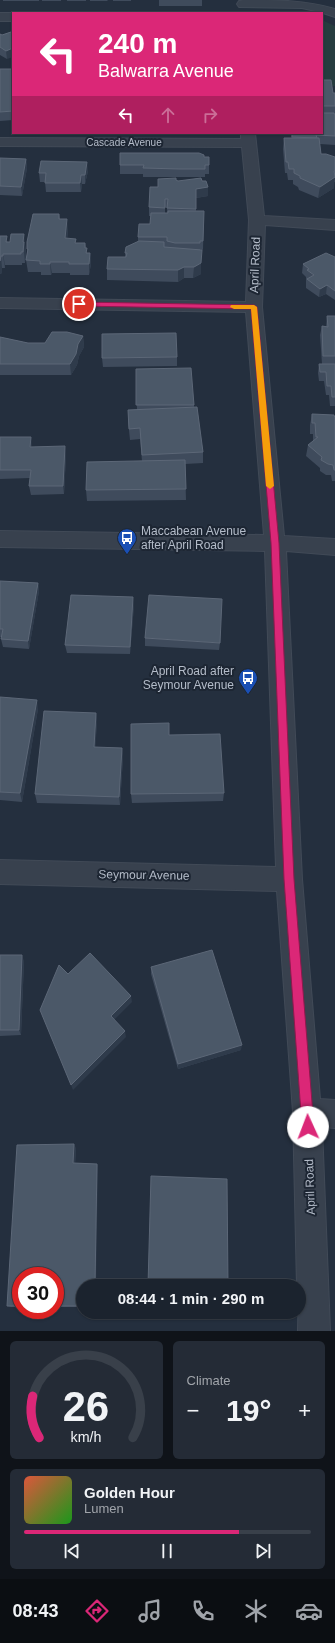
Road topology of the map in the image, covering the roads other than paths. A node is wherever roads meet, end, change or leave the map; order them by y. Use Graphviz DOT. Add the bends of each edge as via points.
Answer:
graph roads {
  1 [pos="243,6"];
  2 [pos="335,13"];
  3 [pos="0,17"];
  4 [pos="12,17"];
  5 [pos="249,138"];
  6 [pos="0,142"];
  7 [pos="257,220"];
  8 [pos="335,225"];
  9 [pos="0,303"];
  10 [pos="254,307"];
  11 [pos="0,538"];
  12 [pos="275,543"];
  13 [pos="335,547"];
  14 [pos="0,872"];
  15 [pos="289,879"];
  16 [pos="307,1112"];
  17 [pos="335,1114"];
  18 [pos="314,1331"];
  1 -- 2 [label="street" via="307,5"];
  3 -- 4 [label="street"];
  5 -- 6 [label="street, Cascade Avenue"];
  5 -- 7 [label="street, April Road"];
  7 -- 8 [label="street"];
  7 -- 10 [label="street, April Road"];
  9 -- 10 [label="street"];
  10 -- 12 [label="street, April Road"];
  11 -- 12 [label="street"];
  12 -- 13 [label="street"];
  12 -- 15 [label="street, April Road"];
  14 -- 15 [label="street, Seymour Avenue"];
  15 -- 16 [label="street, April Road"];
  16 -- 17 [label="street"];
  16 -- 18 [label="street, April Road"];
}
